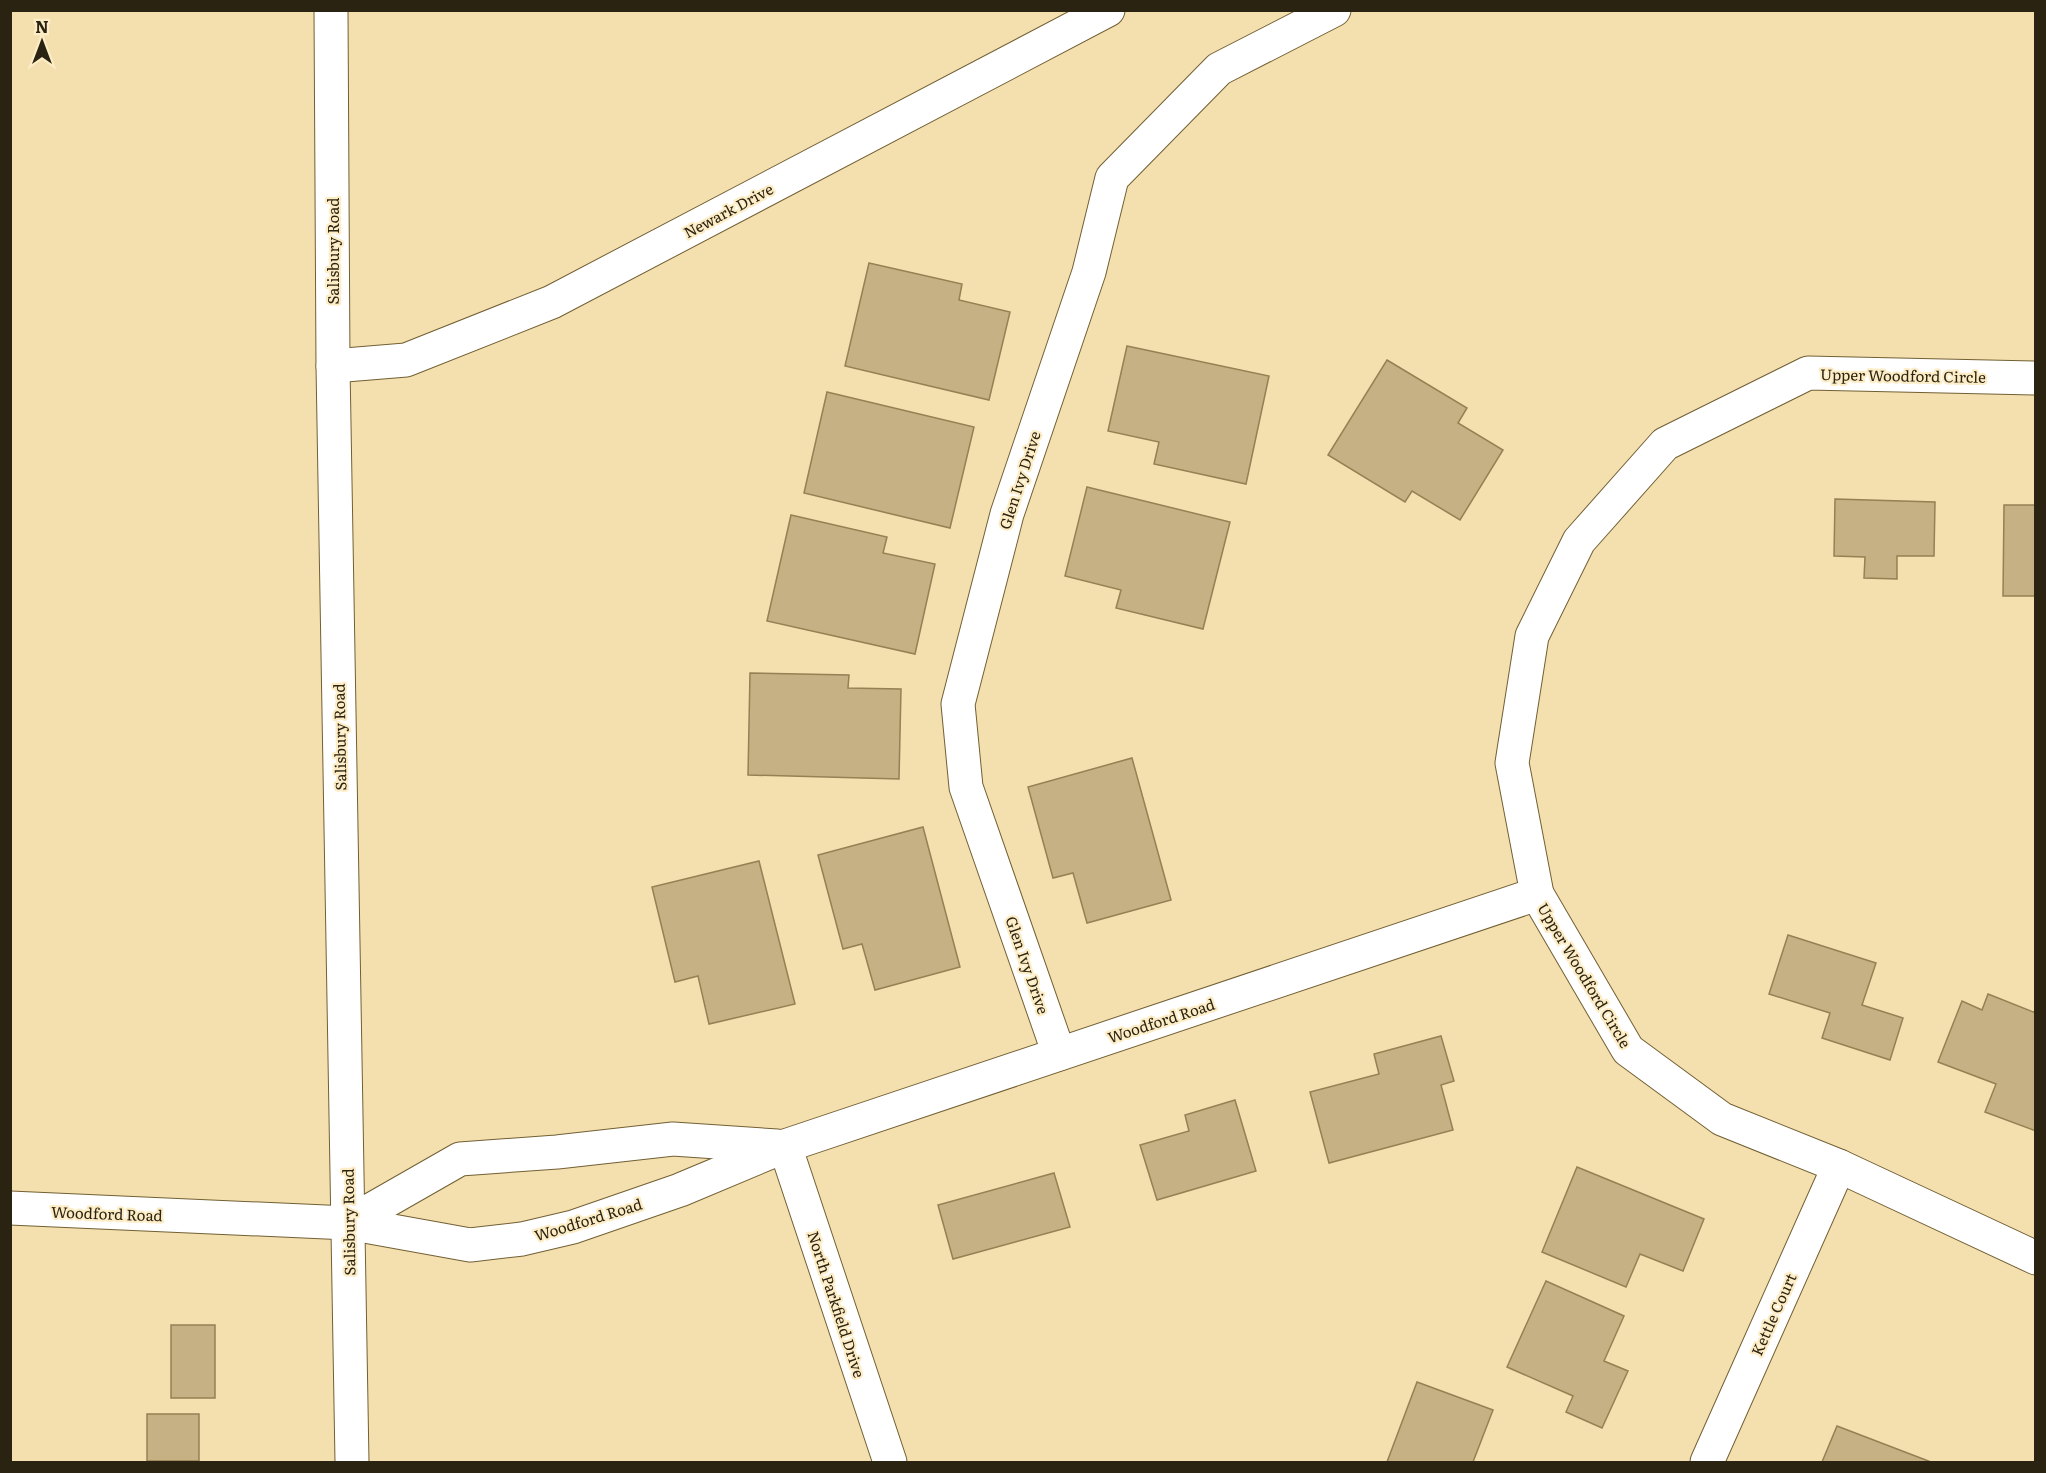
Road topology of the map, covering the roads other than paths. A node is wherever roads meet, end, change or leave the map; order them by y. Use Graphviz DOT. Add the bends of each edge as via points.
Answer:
graph roads {
  1 [pos="331,10"];
  2 [pos="1108,10"];
  3 [pos="1334,10"];
  4 [pos="333,366"];
  5 [pos="2036,378"];
  6 [pos="1537,894"];
  7 [pos="1059,1054"];
  8 [pos="785,1146"];
  9 [pos="1839,1166"];
  10 [pos="10,1208"];
  11 [pos="348,1223"];
  12 [pos="2036,1258"];
  13 [pos="352,1462"];
  14 [pos="890,1462"];
  15 [pos="1707,1462"];
  1 -- 4 [label="street, Salisbury Road"];
  2 -- 4 [label="street, Newark Drive" via="552,302 406,360"];
  3 -- 7 [label="street, Glen Ivy Drive" via="1219,69 1112,178 1089,272 1007,514 958,704 966,787"];
  4 -- 11 [label="street, Salisbury Road"];
  5 -- 6 [label="street, Upper Woodford Circle" via="1808,373 1665,444 1579,541 1532,636 1512,763"];
  6 -- 7 [label="street, Woodford Road"];
  6 -- 9 [label="street, Upper Woodford Circle" via="1628,1050 1722,1119"];
  7 -- 8 [label="street, Woodford Road"];
  8 -- 11 [label="street, Woodford Road" via="673,1139 460,1160"];
  8 -- 11 [label="street, Woodford Road" via="680,1190 573,1227 522,1239 470,1245"];
  8 -- 14 [label="street, North Parkfield Drive"];
  9 -- 12 [label="street, Upper Woodford Circle"];
  9 -- 15 [label="street, Kettle Court"];
  10 -- 11 [label="street, Woodford Road"];
  11 -- 13 [label="street, Salisbury Road"];
}
